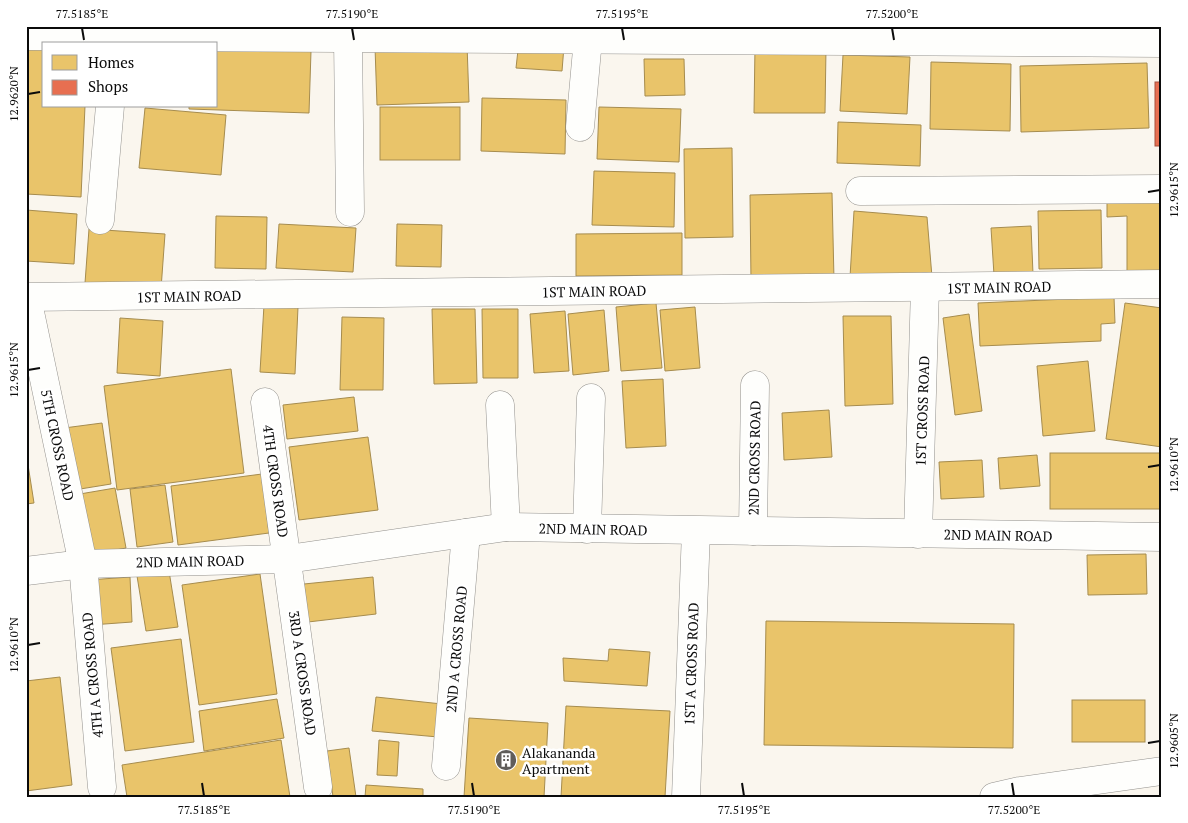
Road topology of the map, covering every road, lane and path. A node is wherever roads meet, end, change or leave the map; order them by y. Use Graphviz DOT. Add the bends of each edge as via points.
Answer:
graph roads {
  1 [pos="26,36"];
  2 [pos="348,38"];
  3 [pos="588,39"];
  4 [pos="115,40"];
  5 [pos="1162,43"];
  6 [pos="110,108"];
  7 [pos="580,127"];
  8 [pos="1162,189"];
  9 [pos="860,191"];
  10 [pos="350,212"];
  11 [pos="100,220"];
  12 [pos="1162,284"];
  13 [pos="925,288"];
  14 [pos="27,298"];
  15 [pos="755,385"];
  16 [pos="591,398"];
  17 [pos="265,402"];
  18 [pos="500,405"];
  19 [pos="506,527"];
  20 [pos="587,529"];
  21 [pos="696,531"];
  22 [pos="753,531"];
  23 [pos="466,532"];
  24 [pos="918,534"];
  25 [pos="1162,537"];
  26 [pos="288,559"];
  27 [pos="82,564"];
  28 [pos="26,571"];
  29 [pos="446,766"];
  30 [pos="1162,771"];
  31 [pos="102,787"];
  32 [pos="318,787"];
  33 [pos="686,797"];
  34 [pos="994,797"];
  1 -- 4 [label="street"];
  2 -- 3 [label="street"];
  2 -- 4 [label="street"];
  2 -- 10 [label="street"];
  3 -- 5 [label="street"];
  3 -- 7 [label="street"];
  6 -- 11 [label="street"];
  8 -- 9 [label="street"];
  12 -- 13 [label="street, 1ST MAIN ROAD"];
  13 -- 14 [label="street, 1ST MAIN ROAD"];
  13 -- 24 [label="street, 1ST CROSS ROAD"];
  14 -- 27 [label="street, 5TH CROSS ROAD"];
  15 -- 22 [label="street, 2ND CROSS ROAD"];
  16 -- 20 [label="street"];
  17 -- 26 [label="street, 4TH CROSS ROAD"];
  18 -- 19 [label="street"];
  19 -- 20 [label="street, 2ND MAIN ROAD"];
  19 -- 23 [label="street, 2ND MAIN ROAD"];
  20 -- 21 [label="street, 2ND MAIN ROAD"];
  21 -- 22 [label="street, 2ND MAIN ROAD"];
  21 -- 33 [label="street, 1ST A CROSS ROAD"];
  22 -- 24 [label="street, 2ND MAIN ROAD"];
  23 -- 26 [label="street, 2ND MAIN ROAD"];
  23 -- 29 [label="street, 2ND A CROSS ROAD"];
  24 -- 25 [label="street, 2ND MAIN ROAD"];
  26 -- 27 [label="street, 2ND MAIN ROAD"];
  26 -- 32 [label="street, 3RD A CROSS ROAD"];
  27 -- 28 [label="street, 2ND MAIN ROAD"];
  27 -- 31 [label="street, 4TH A CROSS ROAD"];
  30 -- 34 [label="street" via="1020,790"];
}
